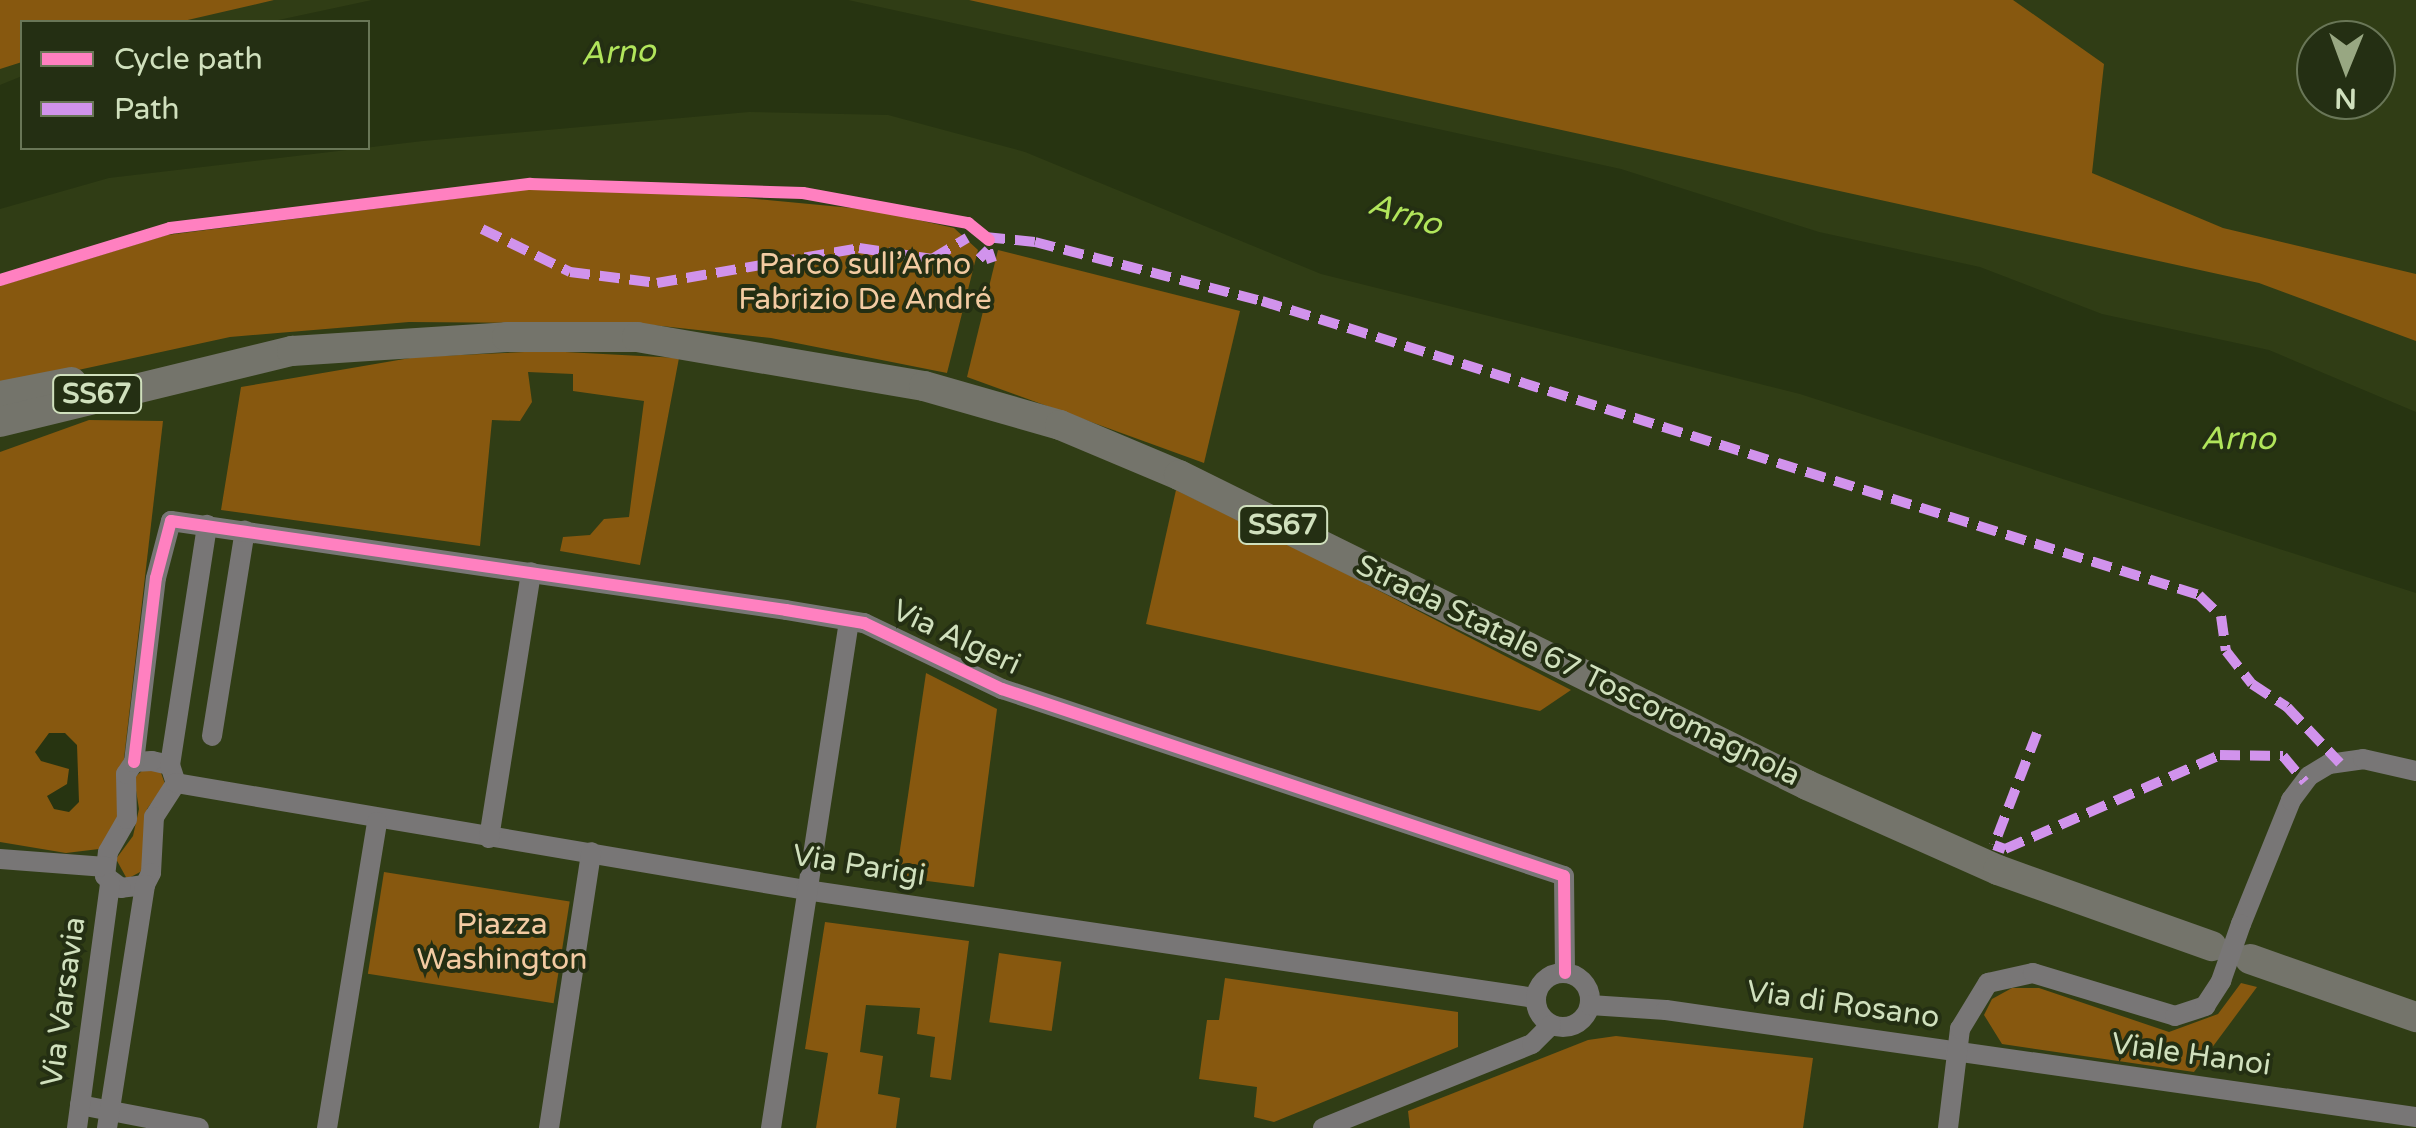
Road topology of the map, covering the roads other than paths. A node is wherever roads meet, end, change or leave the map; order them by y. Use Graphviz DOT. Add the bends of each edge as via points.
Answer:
graph roads {
  1 [pos="292,351"];
  2 [pos="194,370"];
  3 [pos="0,396"];
  4 [pos="0,422"];
  5 [pos="0,441"];
  6 [pos="208,525"];
  7 [pos="245,530"];
  8 [pos="531,572"];
  9 [pos="857,622"];
  10 [pos="212,736"];
  11 [pos="134,762"];
  12 [pos="2416,772"];
  13 [pos="173,774"];
  14 [pos="377,822"];
  15 [pos="489,838"];
  16 [pos="591,852"];
  17 [pos="0,859"];
  18 [pos="108,875"];
  19 [pos="145,885"];
  20 [pos="806,890"];
  21 [pos="2212,946"];
  22 [pos="2250,959"];
  23 [pos="100,963"];
  24 [pos="132,967"];
  25 [pos="1565,973"];
  26 [pos="1535,998"];
  27 [pos="1590,1004"];
  28 [pos="2416,1016"];
  29 [pos="1551,1025"];
  30 [pos="1957,1051"];
  31 [pos="80,1105"];
  32 [pos="2416,1117"];
  33 [pos="108,1119"];
  34 [pos="2392,1121"];
  35 [pos="77,1128"];
  36 [pos="198,1128"];
  37 [pos="327,1128"];
  38 [pos="549,1128"];
  39 [pos="771,1128"];
  40 [pos="1322,1128"];
  41 [pos="1948,1128"];
  1 -- 2 [label="main road, Strada Statale 67 Toscoromagnola / SS67"];
  1 -- 3 [label="main road" via="254,348"];
  1 -- 21 [label="main road, Strada Statale 67 Toscoromagnola / SS67" via="507,337 637,338 924,386 1060,425 1213,491 1933,842"];
  2 -- 4 [label="main road, Strada Statale 67 Toscoromagnola / SS67"];
  2 -- 5 [label="main road" via="159,392"];
  6 -- 7 [label="street, Via Algeri"];
  6 -- 11 [label="street, Via Algeri" via="171,520 156,578"];
  6 -- 13 [label="street, Via Varsavia"];
  7 -- 8 [label="street, Via Algeri"];
  7 -- 10 [label="street"];
  8 -- 9 [label="street, Via Algeri"];
  8 -- 15 [label="street"];
  9 -- 20 [label="street"];
  9 -- 25 [label="street, Via Algeri" via="1002,689 1564,876"];
  11 -- 13 [label="street, Via Parigi"];
  11 -- 18 [label="street, Via Varsavia" via="126,774 127,819"];
  12 -- 30 [label="street, Via di Rosano, bridge" via="2363,759 2329,764 2310,776 2291,800 2205,1006 2175,1016 2048,976 2010,974 1988,982 1970,1004"];
  13 -- 14 [label="street, Via Parigi"];
  13 -- 19 [label="street, Via Varsavia" via="154,817 155,862"];
  14 -- 15 [label="street, Via Parigi"];
  14 -- 37 [label="street"];
  15 -- 16 [label="street, Via Parigi"];
  16 -- 20 [label="street, Via Parigi"];
  16 -- 38 [label="street"];
  17 -- 18 [label="street"];
  18 -- 19 [label="street"];
  18 -- 23 [label="street, Via Varsavia"];
  19 -- 24 [label="street, Via Varsavia"];
  20 -- 26 [label="street, Via Parigi"];
  20 -- 39 [label="street"];
  22 -- 28 [label="main road"];
  23 -- 24 [label="street"];
  23 -- 31 [label="street, Via Varsavia"];
  24 -- 33 [label="street, Via Varsavia"];
  25 -- 26 [label="street" via="1543,981"];
  25 -- 27 [label="street" via="1586,986"];
  26 -- 29 [label="street"];
  27 -- 29 [label="street" via="1579,1023"];
  27 -- 30 [label="street, Via di Rosano"];
  29 -- 40 [label="street" via="1532,1044"];
  30 -- 34 [label="street, Viale Hanoi"];
  30 -- 41 [label="street"];
  31 -- 33 [label="street"];
  31 -- 35 [label="street, Via Varsavia"];
  32 -- 34 [label="street, Viale Hanoi"];
  33 -- 36 [label="street"];
}
